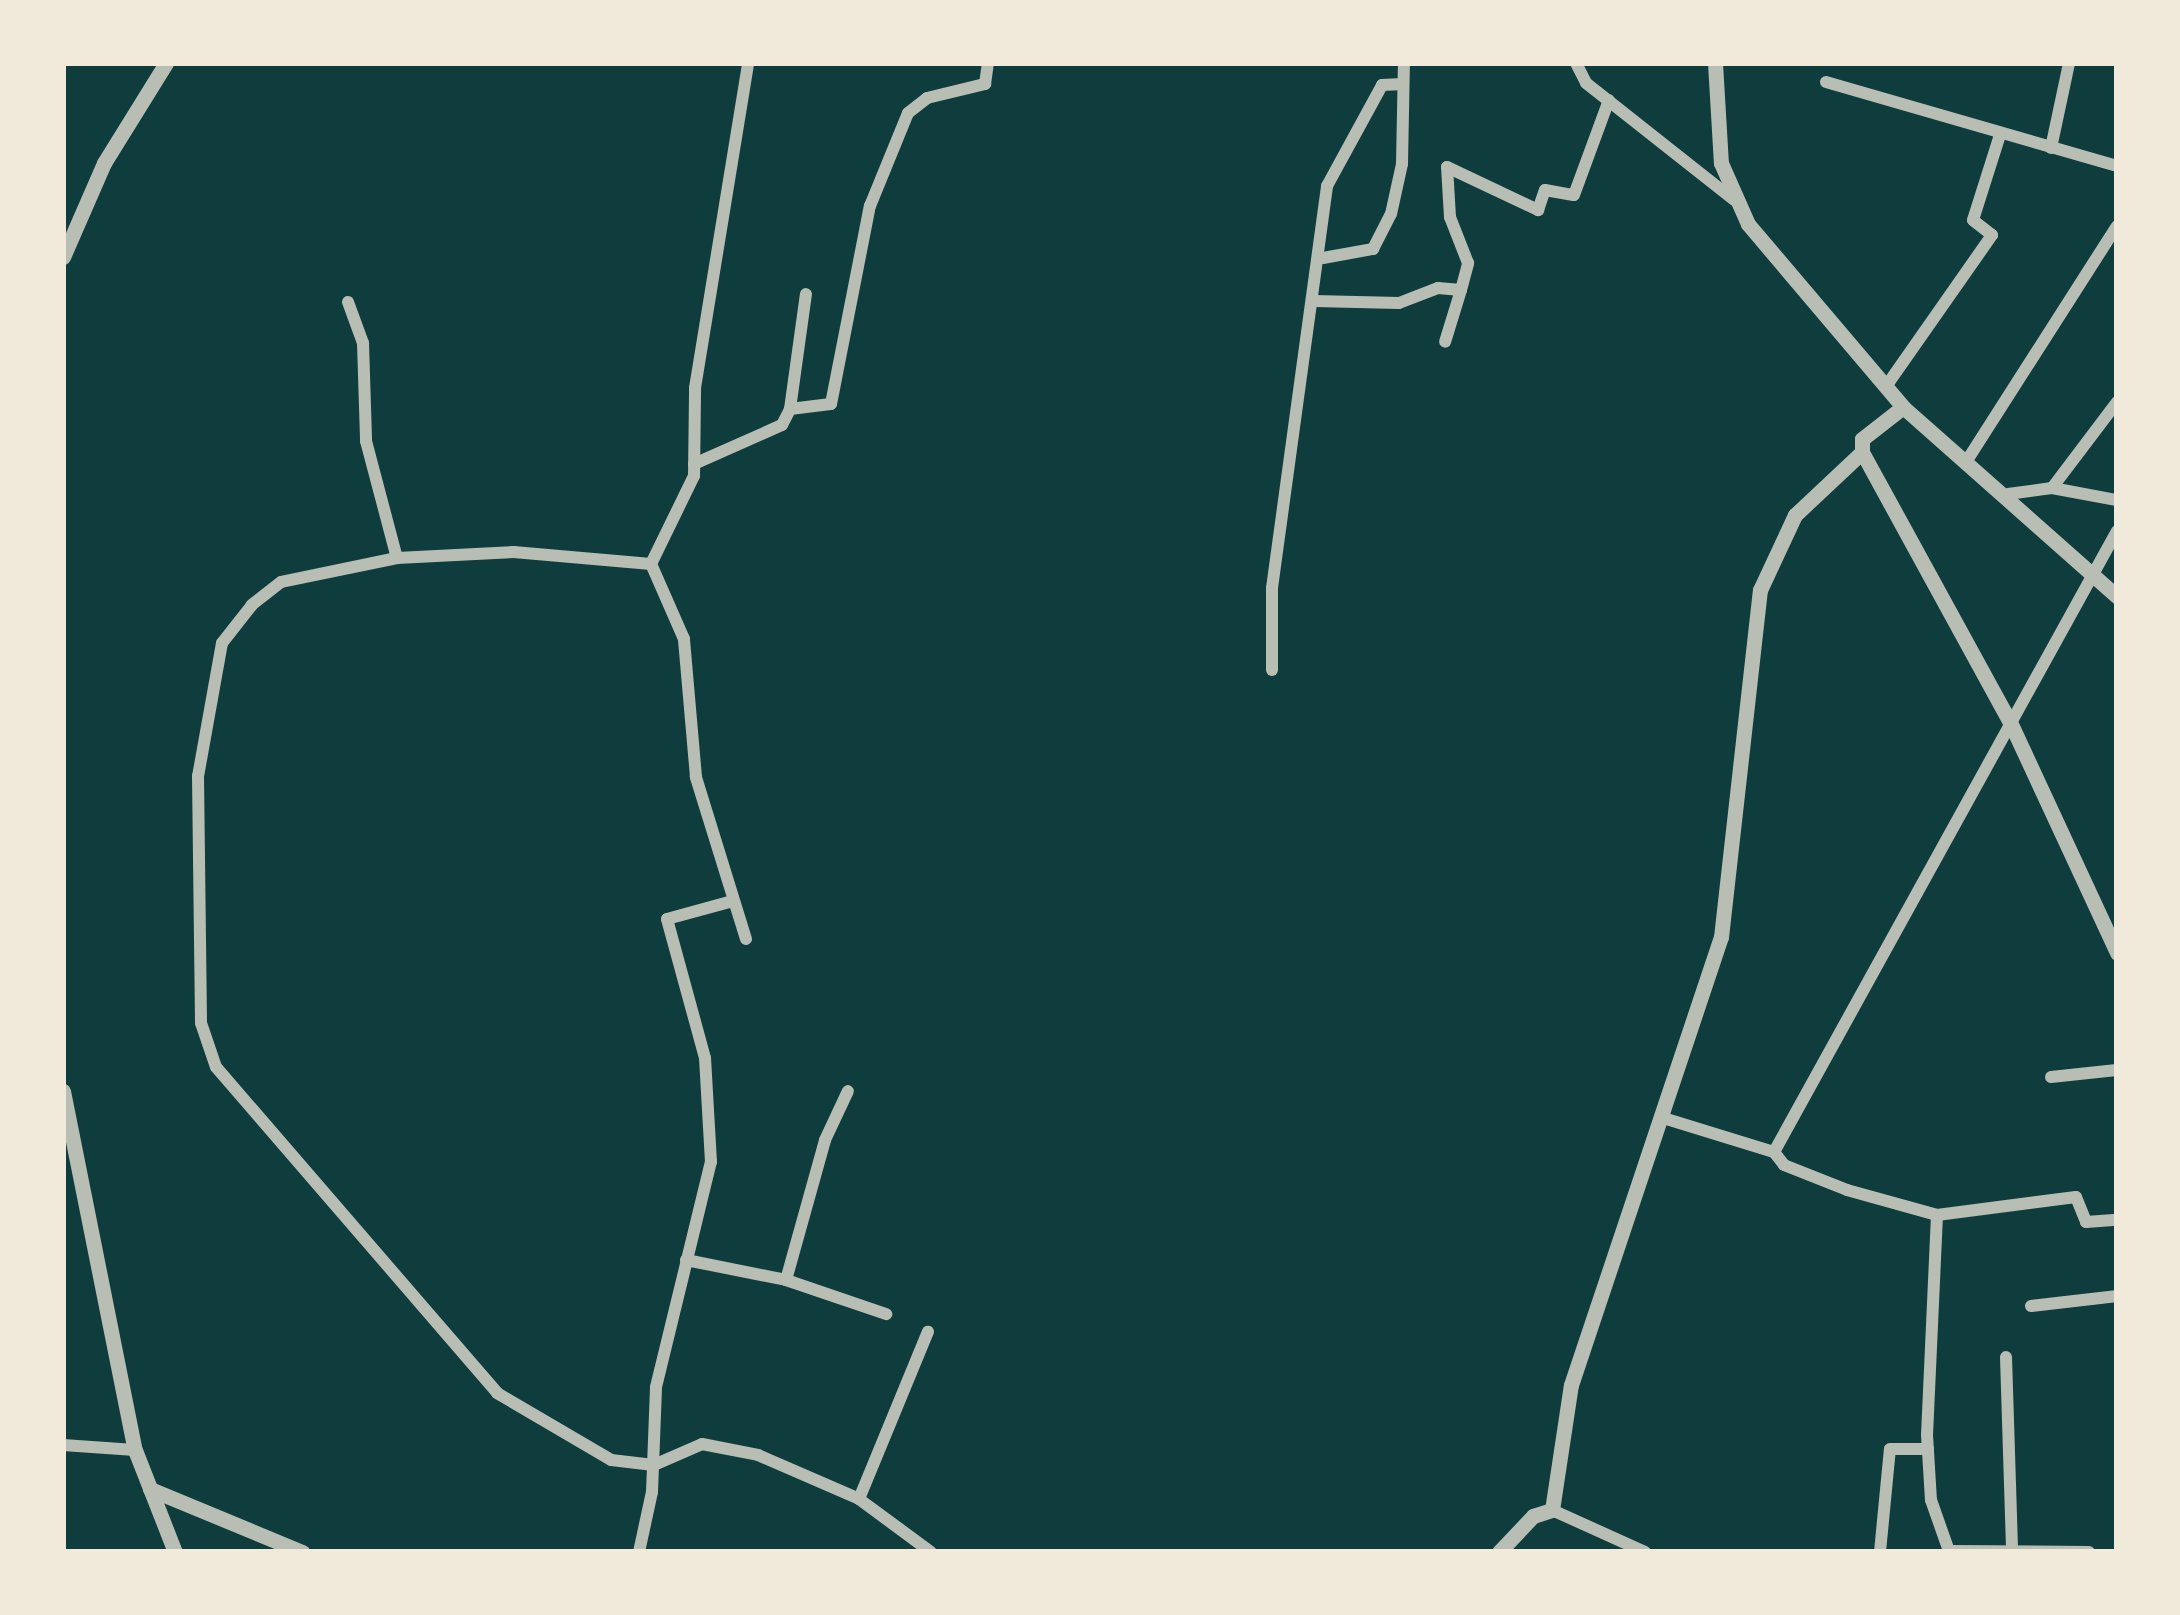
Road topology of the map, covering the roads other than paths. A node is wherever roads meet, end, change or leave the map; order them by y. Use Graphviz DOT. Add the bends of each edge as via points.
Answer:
graph roads {
  1 [pos="166,63"];
  2 [pos="748,63"];
  3 [pos="988,63"];
  4 [pos="1404,63"];
  5 [pos="1576,63"];
  6 [pos="1715,63"];
  7 [pos="2069,63"];
  8 [pos="1826,82"];
  9 [pos="1403,84"];
  10 [pos="1609,100"];
  11 [pos="2000,135"];
  12 [pos="2051,148"];
  13 [pos="2117,166"];
  14 [pos="1739,205"];
  15 [pos="2117,226"];
  16 [pos="63,256"];
  17 [pos="1323,258"];
  18 [pos="1461,290"];
  19 [pos="806,294"];
  20 [pos="1314,301"];
  21 [pos="348,302"];
  22 [pos="1444,341"];
  23 [pos="1887,386"];
  24 [pos="2117,402"];
  25 [pos="1903,407"];
  26 [pos="790,409"];
  27 [pos="1862,452"];
  28 [pos="1966,462"];
  29 [pos="694,464"];
  30 [pos="2052,488"];
  31 [pos="2008,494"];
  32 [pos="2117,500"];
  33 [pos="2117,531"];
  34 [pos="397,558"];
  35 [pos="651,565"];
  36 [pos="2094,572"];
  37 [pos="2117,596"];
  38 [pos="1272,670"];
  39 [pos="2010,722"];
  40 [pos="730,902"];
  41 [pos="746,939"];
  42 [pos="2117,953"];
  43 [pos="2117,1070"];
  44 [pos="2051,1077"];
  45 [pos="63,1091"];
  46 [pos="848,1091"];
  47 [pos="1660,1117"];
  48 [pos="1774,1152"];
  49 [pos="1937,1215"];
  50 [pos="2117,1220"];
  51 [pos="686,1260"];
  52 [pos="786,1280"];
  53 [pos="2117,1296"];
  54 [pos="2031,1306"];
  55 [pos="886,1314"];
  56 [pos="928,1331"];
  57 [pos="2006,1358"];
  58 [pos="63,1445"];
  59 [pos="1928,1449"];
  60 [pos="135,1450"];
  61 [pos="654,1465"];
  62 [pos="150,1489"];
  63 [pos="859,1499"];
  64 [pos="1552,1510"];
  65 [pos="2012,1551"];
  66 [pos="175,1552"];
  67 [pos="302,1552"];
  68 [pos="639,1552"];
  69 [pos="932,1552"];
  70 [pos="1498,1552"];
  71 [pos="1645,1552"];
  72 [pos="1880,1552"];
  73 [pos="2089,1552"];
  1 -- 16 [label="street" via="104,164"];
  2 -- 29 [label="street" via="695,388"];
  3 -- 26 [label="street" via="985,84 927,98 908,113 870,206 831,404"];
  4 -- 9 [label="street"];
  5 -- 10 [label="street"];
  6 -- 14 [label="street" via="1721,163"];
  7 -- 12 [label="street"];
  8 -- 11 [label="street"];
  9 -- 17 [label="street" via="1382,85 1328,186"];
  9 -- 17 [label="street" via="1402,164 1390,214 1373,249"];
  10 -- 14 [label="street"];
  10 -- 18 [label="street" via="1574,194 1545,190 1538,210 1447,167 1450,217 1468,263"];
  11 -- 12 [label="street"];
  11 -- 23 [label="street" via="1973,220 1992,236"];
  12 -- 13 [label="street"];
  14 -- 23 [label="street"];
  15 -- 28 [label="street"];
  17 -- 20 [label="street"];
  18 -- 20 [label="street" via="1438,288 1399,303"];
  18 -- 22 [label="street"];
  19 -- 26 [label="street"];
  20 -- 38 [label="street" via="1272,588"];
  21 -- 34 [label="street" via="363,343 366,441"];
  23 -- 25 [label="street"];
  24 -- 30 [label="street"];
  25 -- 27 [label="street" via="1862,439"];
  25 -- 28 [label="street"];
  26 -- 29 [label="street" via="782,425"];
  27 -- 39 [label="street"];
  27 -- 47 [label="street" via="1795,515 1760,590 1725,917"];
  28 -- 31 [label="street"];
  29 -- 35 [label="street"];
  30 -- 31 [label="street"];
  30 -- 32 [label="street"];
  31 -- 36 [label="street"];
  33 -- 36 [label="street"];
  34 -- 35 [label="street" via="514,552"];
  34 -- 61 [label="street" via="281,582 221,643 198,776 202,1023 216,1066 460,1360 497,1394 611,1460"];
  35 -- 40 [label="street" via="684,639 696,778"];
  36 -- 37 [label="street"];
  36 -- 39 [label="street"];
  39 -- 42 [label="street"];
  39 -- 48 [label="street"];
  40 -- 41 [label="street"];
  40 -- 51 [label="street" via="667,919 705,1058 709,1120 711,1162"];
  43 -- 44 [label="street"];
  45 -- 60 [label="street"];
  46 -- 52 [label="street" via="825,1140"];
  47 -- 48 [label="street"];
  47 -- 64 [label="street" via="1571,1384"];
  48 -- 49 [label="street" via="1784,1165 1846,1190"];
  49 -- 50 [label="street" via="2076,1197 2086,1222"];
  49 -- 59 [label="street"];
  51 -- 52 [label="street"];
  51 -- 61 [label="street" via="656,1387"];
  52 -- 55 [label="street"];
  53 -- 54 [label="street"];
  56 -- 63 [label="street"];
  57 -- 65 [label="street"];
  58 -- 60 [label="street"];
  59 -- 65 [label="street" via="1931,1500 1949,1551"];
  59 -- 72 [label="street" via="1890,1449"];
  60 -- 62 [label="street"];
  61 -- 63 [label="street" via="702,1444 758,1454"];
  61 -- 68 [label="street"];
  62 -- 66 [label="street"];
  62 -- 67 [label="street"];
  63 -- 69 [label="street"];
  64 -- 70 [label="street" via="1533,1516"];
  64 -- 71 [label="street"];
  65 -- 73 [label="street"];
}
